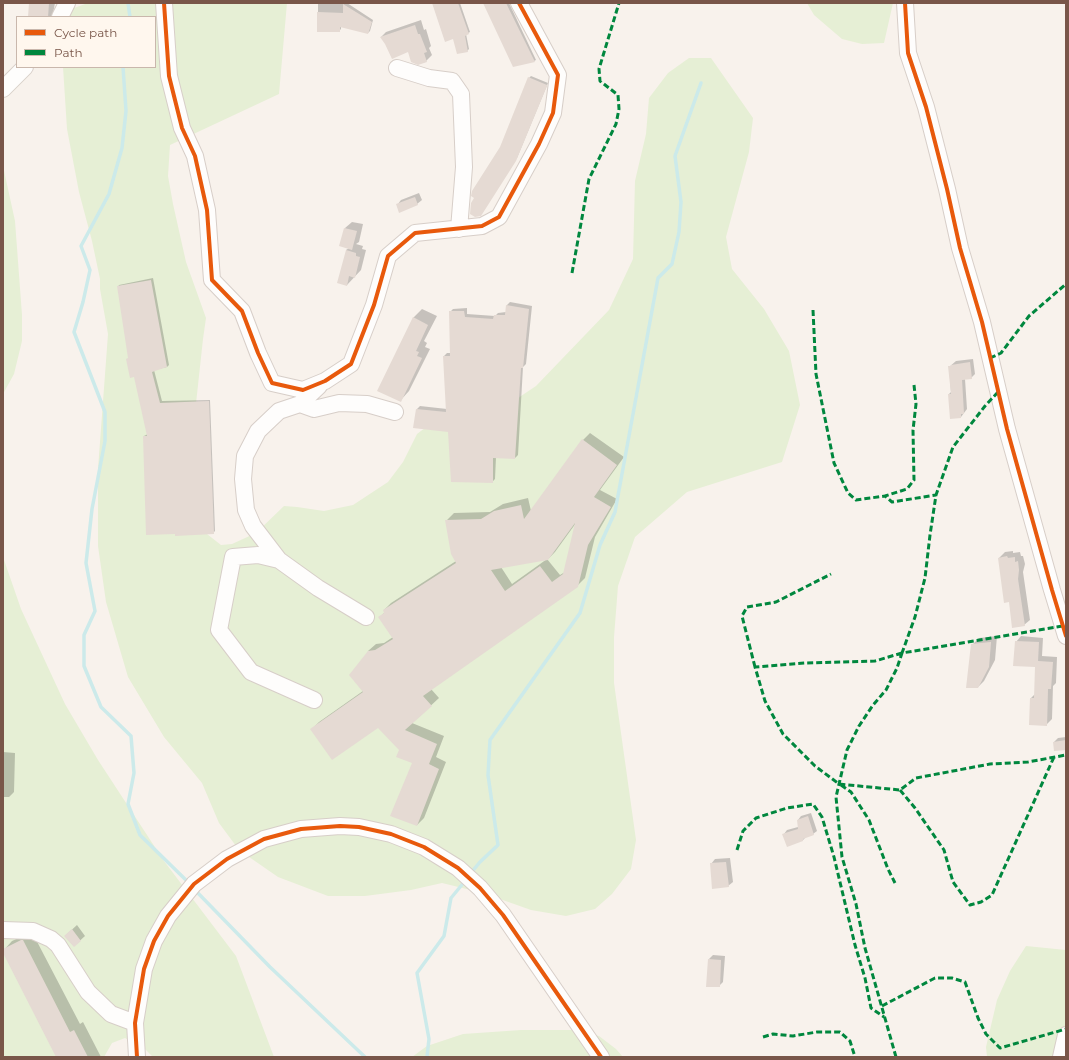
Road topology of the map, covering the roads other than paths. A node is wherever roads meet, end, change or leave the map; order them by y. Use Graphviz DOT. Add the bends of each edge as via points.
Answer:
graph roads {
  1 [pos="67,3"];
  2 [pos="164,3"];
  3 [pos="519,3"];
  4 [pos="905,3"];
  5 [pos="60,16"];
  6 [pos="24,68"];
  7 [pos="397,68"];
  8 [pos="3,89"];
  9 [pos="459,229"];
  10 [pos="324,381"];
  11 [pos="300,404"];
  12 [pos="394,412"];
  13 [pos="279,560"];
  14 [pos="366,617"];
  15 [pos="1066,636"];
  16 [pos="314,700"];
  17 [pos="3,930"];
  18 [pos="135,1024"];
  19 [pos="1066,1035"];
  20 [pos="137,1057"];
  21 [pos="601,1057"];
  22 [pos="1061,1057"];
  1 -- 5 [label="street"];
  2 -- 10 [label="street" via="169,76 182,128 194,156 207,210 212,280 242,310 272,383 302,390"];
  3 -- 9 [label="street" via="558,75 553,113 499,217 482,226"];
  4 -- 15 [label="street" via="908,53 926,107 1007,429"];
  6 -- 8 [label="street"];
  7 -- 9 [label="street" via="428,78 452,81 460,94 464,167"];
  9 -- 10 [label="street" via="415,233 388,256 374,305 351,364"];
  10 -- 11 [label="street"];
  11 -- 12 [label="street" via="314,408 339,403 367,404"];
  11 -- 13 [label="street" via="279,411 258,431 245,456 243,478 246,510 253,526"];
  13 -- 14 [label="street" via="318,588"];
  13 -- 16 [label="street" via="258,555 233,557 219,630 251,672"];
  17 -- 18 [label="street" via="33,931 51,939 58,945 88,992 111,1014"];
  18 -- 20 [label="street"];
  18 -- 21 [label="street" via="144,969 154,941 168,916 194,884 227,858 264,840 301,829 359,827 391,834 424,847 458,868 480,888 503,915"];
  19 -- 22 [label="street"];
}
